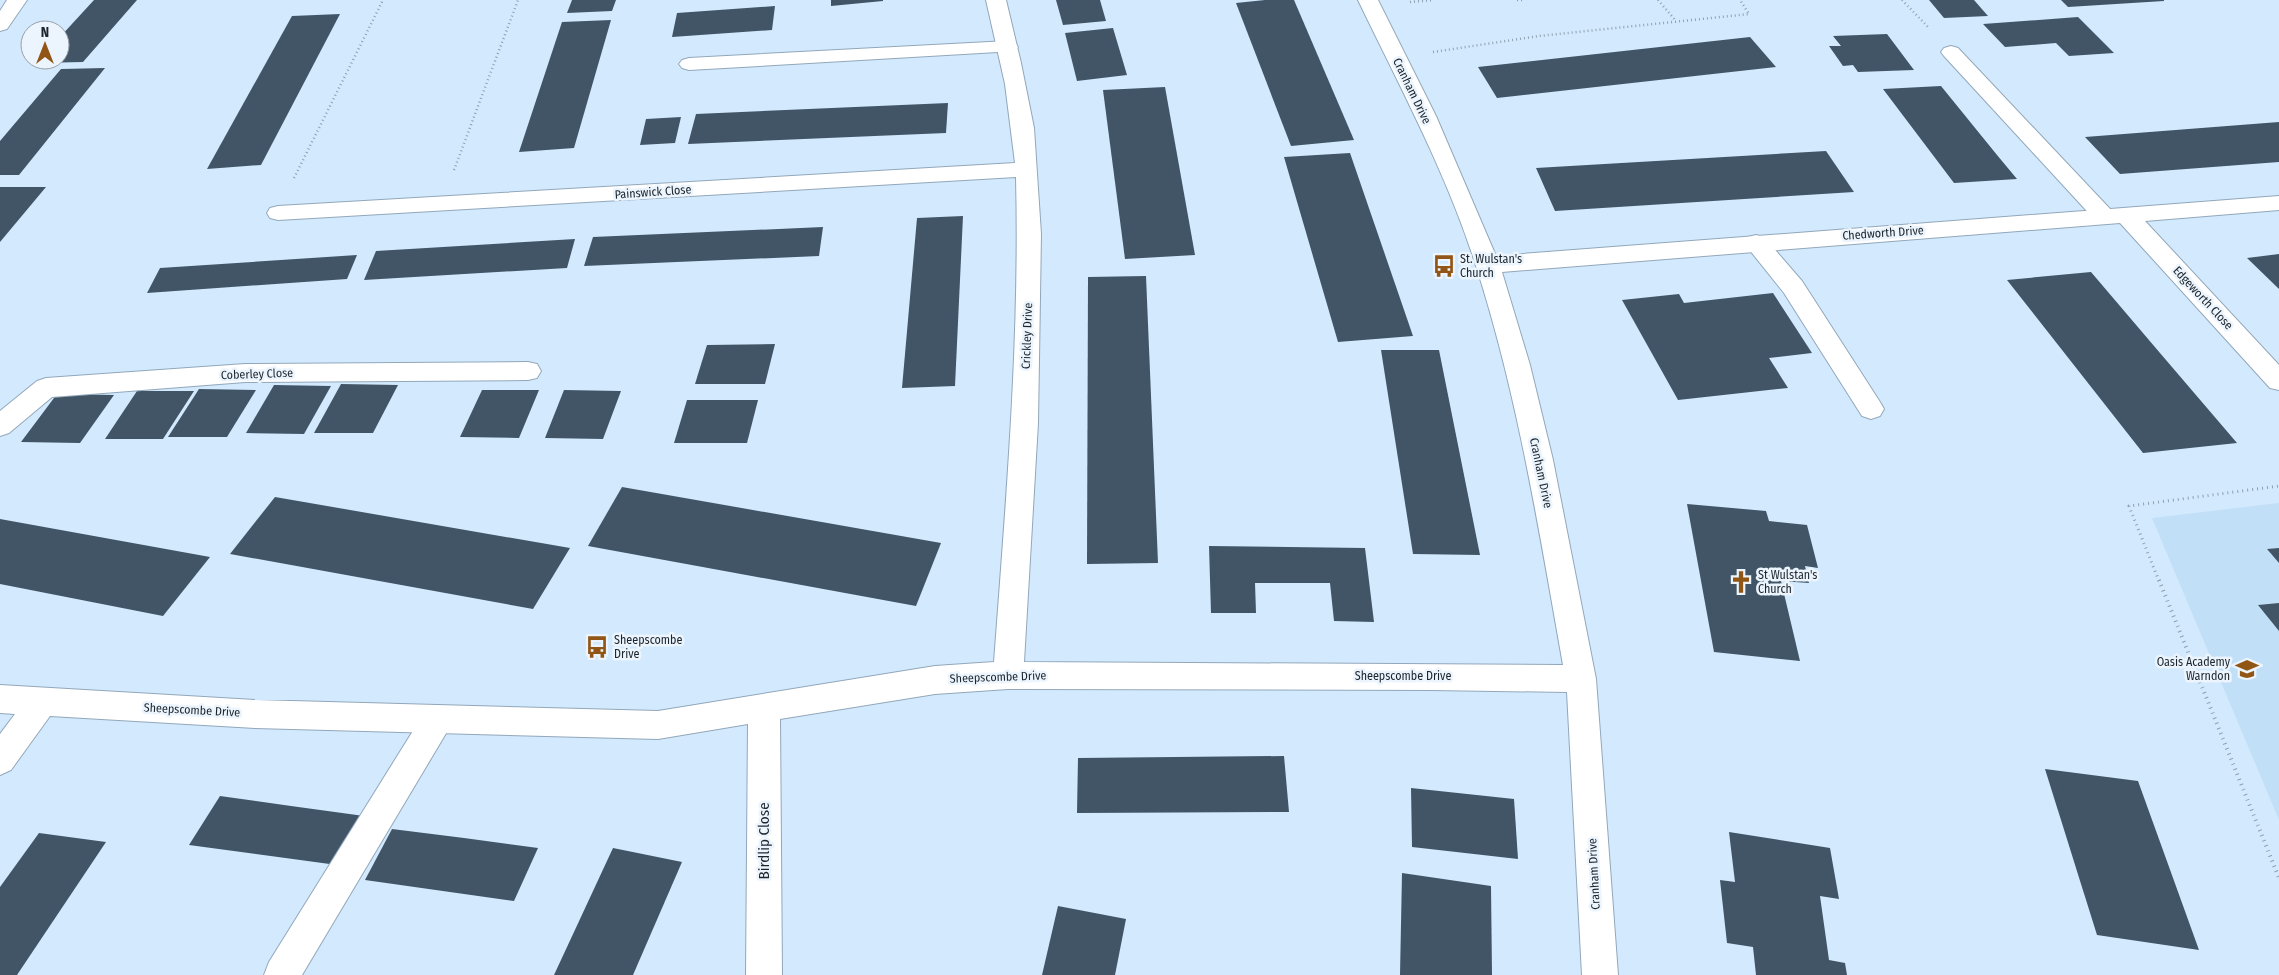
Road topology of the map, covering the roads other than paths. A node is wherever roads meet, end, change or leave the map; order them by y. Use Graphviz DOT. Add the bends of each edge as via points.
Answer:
graph roads {
  1 [pos="17,0"];
  2 [pos="996,0"];
  3 [pos="1368,0"];
  4 [pos="0,25"];
  5 [pos="1008,47"];
  6 [pos="1951,52"];
  7 [pos="689,64"];
  8 [pos="1027,169"];
  9 [pos="2279,203"];
  10 [pos="278,213"];
  11 [pos="2115,215"];
  12 [pos="1756,243"];
  13 [pos="1488,265"];
  14 [pos="528,371"];
  15 [pos="2279,381"];
  16 [pos="1871,409"];
  17 [pos="0,426"];
  18 [pos="1008,675"];
  19 [pos="1581,679"];
  20 [pos="0,698"];
  21 [pos="43,701"];
  22 [pos="764,708"];
  23 [pos="437,720"];
  24 [pos="0,760"];
  25 [pos="282,975"];
  26 [pos="764,975"];
  27 [pos="1600,975"];
  1 -- 4 [label="street"];
  2 -- 5 [label="street, Crickley Drive"];
  3 -- 13 [label="street, Cranham Drive" via="1460,194"];
  5 -- 7 [label="street"];
  5 -- 8 [label="street, Crickley Drive"];
  6 -- 11 [label="street, Edgeworth Close"];
  8 -- 10 [label="street, Painswick Close" via="440,206"];
  8 -- 18 [label="street, Crickley Drive" via="1029,291 1022,474"];
  9 -- 11 [label="street, Chedworth Drive"];
  11 -- 12 [label="street, Chedworth Drive"];
  11 -- 15 [label="street, Edgeworth Close"];
  12 -- 13 [label="street, Chedworth Drive"];
  12 -- 16 [label="street" via="1793,287"];
  13 -- 19 [label="street, Cranham Drive" via="1517,364 1539,460"];
  14 -- 17 [label="street, Coberley Close" via="244,373 46,388"];
  18 -- 19 [label="street, Sheepscombe Drive"];
  18 -- 22 [label="street, Sheepscombe Drive" via="935,680"];
  19 -- 27 [label="street, Cranham Drive"];
  20 -- 21 [label="street, Sheepscombe Drive"];
  21 -- 23 [label="street, Sheepscombe Drive" via="255,714"];
  21 -- 24 [label="street"];
  22 -- 23 [label="street, Sheepscombe Drive" via="658,725"];
  22 -- 26 [label="street, Birdlip Close"];
  23 -- 25 [label="street"];
}
